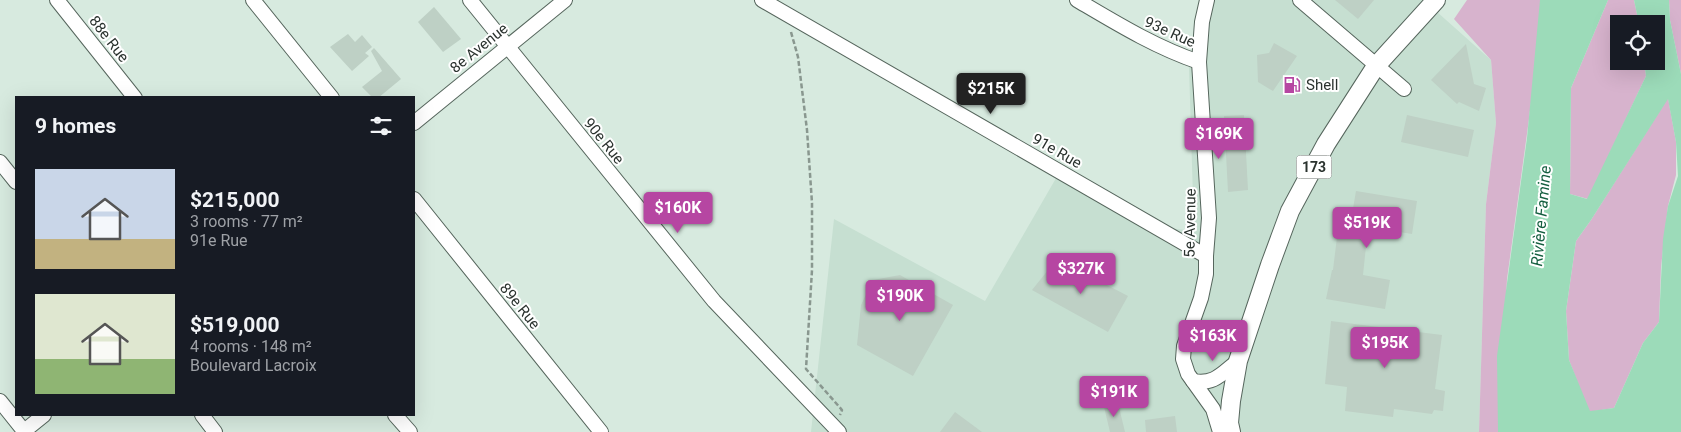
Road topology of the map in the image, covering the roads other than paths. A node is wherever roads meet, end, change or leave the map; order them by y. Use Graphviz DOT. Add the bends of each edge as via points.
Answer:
graph roads {
  1 [pos="57,0"];
  2 [pos="253,0"];
  3 [pos="470,0"];
  4 [pos="565,0"];
  5 [pos="762,0"];
  6 [pos="1077,0"];
  7 [pos="1207,0"];
  8 [pos="1300,0"];
  9 [pos="1436,0"];
  10 [pos="507,46"];
  11 [pos="1199,62"];
  12 [pos="1376,66"];
  13 [pos="1404,89"];
  14 [pos="133,96"];
  15 [pos="330,96"];
  16 [pos="415,122"];
  17 [pos="0,162"];
  18 [pos="15,181"];
  19 [pos="415,201"];
  20 [pos="1206,256"];
  21 [pos="1238,361"];
  22 [pos="1193,381"];
  23 [pos="0,402"];
  24 [pos="43,416"];
  25 [pos="203,416"];
  26 [pos="396,416"];
  27 [pos="838,425"];
  28 [pos="1227,430"];
  29 [pos="23,432"];
  30 [pos="215,432"];
  31 [pos="410,432"];
  32 [pos="601,432"];
  1 -- 14 [label="street, 88e Rue"];
  2 -- 15 [label="street"];
  3 -- 10 [label="street, 90e Rue"];
  4 -- 10 [label="street, 8e Avenue"];
  5 -- 20 [label="street, 91e Rue"];
  6 -- 11 [label="street, 93e Rue" via="1143,38"];
  7 -- 11 [label="street, 5e Avenue"];
  8 -- 12 [label="street"];
  9 -- 12 [label="main road, 173"];
  10 -- 16 [label="street, 8e Avenue"];
  10 -- 27 [label="street, 90e Rue" via="714,301"];
  11 -- 20 [label="street, 5e Avenue" via="1209,218"];
  12 -- 13 [label="street"];
  12 -- 21 [label="main road, 173" via="1326,144 1290,211"];
  17 -- 18 [label="street"];
  19 -- 32 [label="street, 89e Rue"];
  20 -- 22 [label="street, 5e Avenue" via="1202,298 1184,346 1185,368"];
  21 -- 22 [label="street" via="1213,381"];
  21 -- 28 [label="main road, 173"];
  22 -- 28 [label="street, 5e Avenue"];
  23 -- 29 [label="street"];
  24 -- 29 [label="street"];
  25 -- 30 [label="street"];
  26 -- 31 [label="street"];
}
